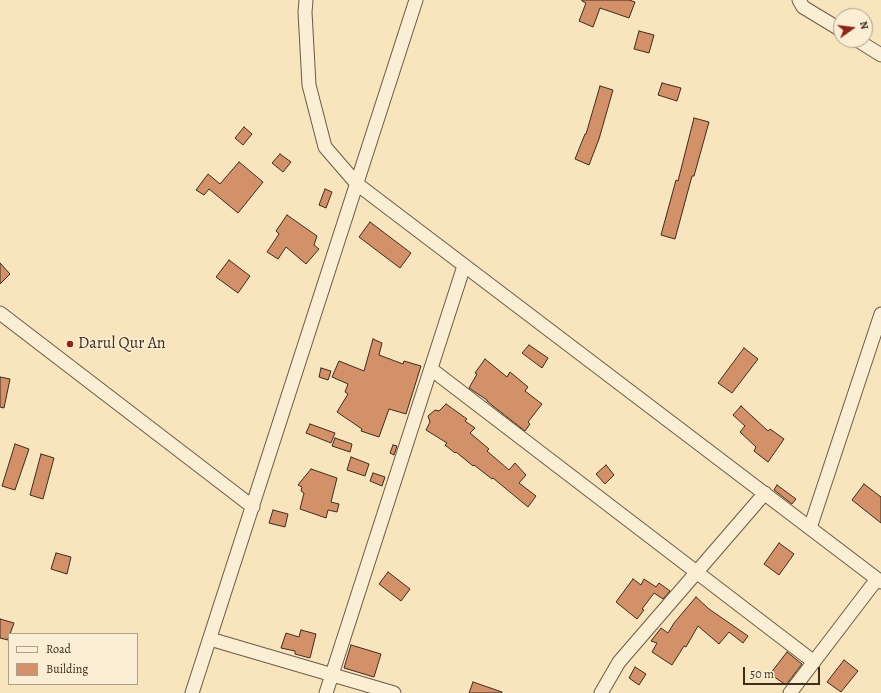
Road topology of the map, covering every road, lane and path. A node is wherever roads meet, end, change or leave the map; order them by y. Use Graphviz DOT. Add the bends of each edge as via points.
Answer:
graph roads {
  1 [pos="306,0"];
  2 [pos="412,0"];
  3 [pos="798,0"];
  4 [pos="833,25"];
  5 [pos="870,48"];
  6 [pos="881,55"];
  7 [pos="356,184"];
  8 [pos="464,266"];
  9 [pos="0,313"];
  10 [pos="881,314"];
  11 [pos="431,369"];
  12 [pos="764,494"];
  13 [pos="252,506"];
  14 [pos="810,528"];
  15 [pos="697,572"];
  16 [pos="879,580"];
  17 [pos="210,639"];
  18 [pos="814,662"];
  19 [pos="332,675"];
  20 [pos="192,693"];
  21 [pos="326,693"];
  22 [pos="394,693"];
  23 [pos="601,693"];
  24 [pos="790,693"];
  1 -- 7 [label="street" via="309,85 325,147"];
  2 -- 7 [label="street"];
  3 -- 4 [label="street" via="804,7"];
  5 -- 6 [label="street"];
  7 -- 8 [label="street"];
  7 -- 13 [label="street"];
  8 -- 11 [label="street"];
  8 -- 12 [label="street"];
  9 -- 13 [label="street"];
  10 -- 14 [label="street"];
  11 -- 15 [label="street"];
  11 -- 19 [label="street"];
  12 -- 14 [label="street"];
  12 -- 15 [label="street"];
  13 -- 17 [label="street"];
  14 -- 16 [label="street"];
  15 -- 18 [label="street"];
  15 -- 23 [label="street" via="619,662"];
  16 -- 18 [label="street"];
  17 -- 19 [label="street"];
  17 -- 20 [label="street"];
  18 -- 24 [label="street"];
  19 -- 21 [label="street"];
  19 -- 22 [label="street"];
}
